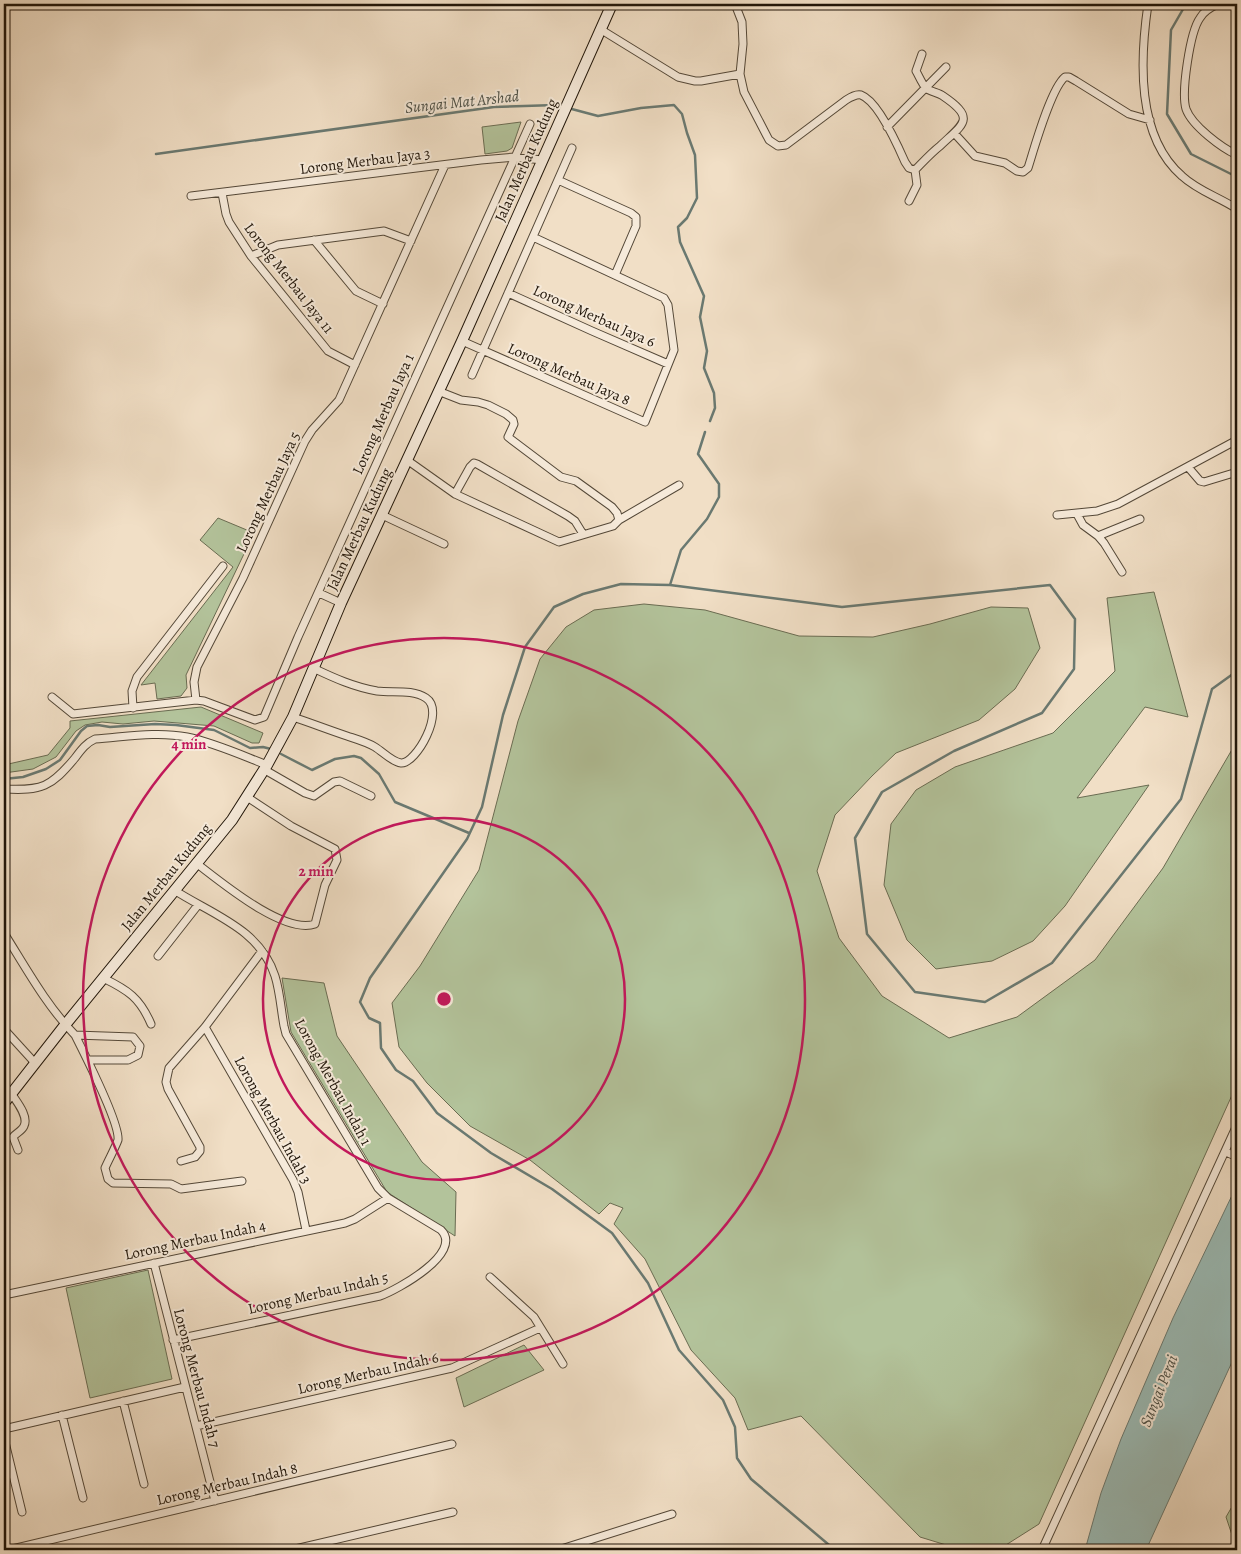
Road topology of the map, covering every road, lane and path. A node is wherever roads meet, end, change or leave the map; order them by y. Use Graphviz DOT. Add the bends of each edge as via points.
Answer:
graph roads {
  1 [pos="612,4"];
  2 [pos="735,4"];
  3 [pos="1148,4"];
  4 [pos="1218,4"];
  5 [pos="600,29"];
  6 [pos="922,54"];
  7 [pos="946,66"];
  8 [pos="740,74"];
  9 [pos="926,88"];
  10 [pos="1150,120"];
  11 [pos="530,124"];
  12 [pos="887,126"];
  13 [pos="955,134"];
  14 [pos="572,148"];
  15 [pos="1237,156"];
  16 [pos="515,157"];
  17 [pos="542,160"];
  18 [pos="445,166"];
  19 [pos="915,170"];
  20 [pos="558,180"];
  21 [pos="222,193"];
  22 [pos="191,196"];
  23 [pos="909,201"];
  24 [pos="1237,209"];
  25 [pos="533,237"];
  26 [pos="314,240"];
  27 [pos="411,241"];
  28 [pos="251,256"];
  29 [pos="615,275"];
  30 [pos="508,293"];
  31 [pos="383,304"];
  32 [pos="462,341"];
  33 [pos="482,350"];
  34 [pos="355,364"];
  35 [pos="668,364"];
  36 [pos="472,375"];
  37 [pos="438,391"];
  38 [pos="1237,440"];
  39 [pos="407,460"];
  40 [pos="1188,467"];
  41 [pos="1237,472"];
  42 [pos="679,484"];
  43 [pos="455,494"];
  44 [pos="1077,514"];
  45 [pos="382,515"];
  46 [pos="1057,515"];
  47 [pos="1140,519"];
  48 [pos="619,520"];
  49 [pos="583,534"];
  50 [pos="1098,536"];
  51 [pos="444,544"];
  52 [pos="224,566"];
  53 [pos="1122,572"];
  54 [pos="319,593"];
  55 [pos="341,603"];
  56 [pos="313,668"];
  57 [pos="52,697"];
  58 [pos="196,700"];
  59 [pos="133,708"];
  60 [pos="293,717"];
  61 [pos="266,768"];
  62 [pos="4,789"];
  63 [pos="371,796"];
  64 [pos="247,798"];
  65 [pos="196,863"];
  66 [pos="174,890"];
  67 [pos="198,905"];
  68 [pos="4,934"];
  69 [pos="262,951"];
  70 [pos="158,956"];
  71 [pos="103,978"];
  72 [pos="152,1024"];
  73 [pos="65,1025"];
  74 [pos="204,1027"];
  75 [pos="4,1029"];
  76 [pos="75,1035"];
  77 [pos="88,1060"];
  78 [pos="35,1063"];
  79 [pos="11,1093"];
  80 [pos="4,1103"];
  81 [pos="1237,1125"];
  82 [pos="18,1150"];
  83 [pos="1226,1152"];
  84 [pos="1237,1157"];
  85 [pos="181,1161"];
  86 [pos="242,1181"];
  87 [pos="388,1198"];
  88 [pos="306,1230"];
  89 [pos="446,1237"];
  90 [pos="154,1263"];
  91 [pos="490,1278"];
  92 [pos="4,1295"];
  93 [pos="540,1328"];
  94 [pos="173,1340"];
  95 [pos="563,1364"];
  96 [pos="184,1387"];
  97 [pos="123,1401"];
  98 [pos="62,1415"];
  99 [pos="196,1426"];
  100 [pos="4,1429"];
  101 [pos="4,1438"];
  102 [pos="452,1444"];
  103 [pos="144,1484"];
  104 [pos="83,1498"];
  105 [pos="215,1500"];
  106 [pos="22,1512"];
  107 [pos="453,1512"];
  108 [pos="672,1514"];
  109 [pos="8,1550"];
  110 [pos="291,1550"];
  111 [pos="558,1550"];
  112 [pos="1042,1550"];
  1 -- 5 [label="main road, Jalan Merbau Kudung"];
  2 -- 8 [label="street" via="742,22"];
  3 -- 10 [label="street" via="1142,77"];
  4 -- 15 [label="street" via="1206,10 1194,29 1185,78 1186,110 1197,125"];
  5 -- 8 [label="street" via="678,77 695,81"];
  5 -- 17 [label="main road, Jalan Merbau Kudung"];
  6 -- 9 [label="street" via="916,71"];
  7 -- 9 [label="street"];
  8 -- 12 [label="street" via="744,92 761,126 769,140 778,146 786,146 853,95 861,95 870,102"];
  9 -- 12 [label="street"];
  9 -- 13 [label="street" via="941,94 962,113 962,126"];
  10 -- 13 [label="street" via="1129,114 1064,77 1046,114 1028,168 1023,172 1005,163 975,156"];
  10 -- 24 [label="street" via="1167,161 1200,190"];
  11 -- 16 [label="street, Lorong Merbau Jaya 1"];
  12 -- 19 [label="street" via="905,162"];
  13 -- 19 [label="street"];
  14 -- 20 [label="street"];
  16 -- 17 [label="street, Lorong Merbau Jaya 3"];
  16 -- 18 [label="street, Lorong Merbau Jaya 3"];
  16 -- 54 [label="street, Lorong Merbau Jaya 1"];
  17 -- 32 [label="main road, Jalan Merbau Kudung"];
  18 -- 21 [label="street, Lorong Merbau Jaya 3"];
  18 -- 27 [label="street, Lorong Merbau Jaya 5"];
  19 -- 23 [label="street" via="917,185"];
  20 -- 25 [label="street"];
  20 -- 29 [label="street" via="636,217 636,226"];
  21 -- 22 [label="street, Lorong Merbau Jaya 3"];
  21 -- 28 [label="street, Lorong Merbau Jaya 11" via="229,222"];
  25 -- 29 [label="street"];
  25 -- 30 [label="street"];
  26 -- 27 [label="street" via="384,231"];
  26 -- 28 [label="street" via="278,245"];
  26 -- 31 [label="street" via="356,291"];
  27 -- 31 [label="street, Lorong Merbau Jaya 5"];
  28 -- 34 [label="street, Lorong Merbau Jaya 11" via="328,351"];
  29 -- 35 [label="street" via="664,298 668,304 674,344"];
  30 -- 33 [label="street"];
  30 -- 35 [label="street, Lorong Merbau Jaya 6"];
  31 -- 34 [label="street, Lorong Merbau Jaya 5"];
  32 -- 33 [label="street, Lorong Merbau Jaya 8"];
  32 -- 37 [label="main road, Jalan Merbau Kudung"];
  33 -- 35 [label="street, Lorong Merbau Jaya 8" via="645,422"];
  33 -- 36 [label="street"];
  34 -- 58 [label="street, Lorong Merbau Jaya 5" via="339,400 305,441 243,578 197,667 194,682"];
  37 -- 39 [label="main road, Jalan Merbau Kudung"];
  37 -- 48 [label="street" via="506,414 514,424 508,437 561,477 576,481 612,507"];
  38 -- 40 [label="street"];
  39 -- 43 [label="street"];
  39 -- 45 [label="main road, Jalan Merbau Kudung"];
  40 -- 41 [label="street" via="1204,482"];
  40 -- 44 [label="street" via="1118,504"];
  42 -- 48 [label="street"];
  43 -- 49 [label="street" via="554,540 564,541"];
  43 -- 49 [label="street" via="474,463 568,516"];
  44 -- 46 [label="street"];
  44 -- 50 [label="street" via="1083,525"];
  45 -- 51 [label="street"];
  45 -- 55 [label="main road, Jalan Merbau Kudung"];
  47 -- 50 [label="street"];
  48 -- 49 [label="street" via="613,526"];
  50 -- 53 [label="street"];
  52 -- 59 [label="street" via="137,677 132,691"];
  54 -- 55 [label="street"];
  54 -- 58 [label="street, Lorong Merbau Jaya 1" via="264,717 255,720"];
  55 -- 56 [label="main road, Jalan Merbau Kudung"];
  56 -- 60 [label="main road, Jalan Merbau Kudung"];
  56 -- 60 [label="street" via="347,684 426,698 434,710 430,728 416,754 403,763 371,744"];
  57 -- 59 [label="street" via="73,714"];
  58 -- 59 [label="street"];
  60 -- 61 [label="main road, Jalan Merbau Kudung"];
  61 -- 62 [label="street" via="216,745 186,737 150,734 95,739 47,785"];
  61 -- 63 [label="street" via="314,796 340,780"];
  61 -- 64 [label="main road, Jalan Merbau Kudung"];
  64 -- 65 [label="main road, Jalan Merbau Kudung"];
  64 -- 65 [label="street" via="335,850 338,860 325,885 315,924 284,922"];
  65 -- 66 [label="main road, Jalan Merbau Kudung"];
  66 -- 67 [label="street, Lorong Merbau Indah 1"];
  66 -- 71 [label="main road, Jalan Merbau Kudung"];
  67 -- 69 [label="street, Lorong Merbau Indah 1" via="239,928"];
  67 -- 70 [label="street"];
  68 -- 73 [label="street"];
  69 -- 74 [label="street"];
  69 -- 87 [label="street, Lorong Merbau Indah 1" via="275,974 286,1034 378,1188"];
  71 -- 72 [label="street" via="134,995"];
  71 -- 73 [label="main road, Jalan Merbau Kudung"];
  73 -- 76 [label="street"];
  73 -- 78 [label="main road, Jalan Merbau Kudung"];
  74 -- 85 [label="street" via="173,1062 166,1076 168,1089 200,1146 195,1157"];
  74 -- 88 [label="street, Lorong Merbau Indah 3" via="293,1180"];
  75 -- 78 [label="street"];
  76 -- 77 [label="street"];
  76 -- 77 [label="street" via="132,1036 140,1046 138,1056 128,1060"];
  77 -- 86 [label="street" via="118,1131 118,1142 105,1168 108,1180 114,1183 171,1184 181,1189"];
  78 -- 79 [label="main road, Jalan Merbau Kudung"];
  79 -- 80 [label="main road, Jalan Merbau Kudung"];
  79 -- 82 [label="street" via="26,1121 13,1137"];
  81 -- 83 [label="street"];
  83 -- 84 [label="street"];
  83 -- 112 [label="street"];
  87 -- 88 [label="street, Lorong Merbau Indah 4" via="345,1223"];
  87 -- 89 [label="street, Lorong Merbau Indah 1"];
  88 -- 90 [label="street, Lorong Merbau Indah 4"];
  89 -- 94 [label="street, Lorong Merbau Indah 5" via="445,1247 439,1255 418,1276 394,1291"];
  90 -- 92 [label="street, Lorong Merbau Indah 4"];
  90 -- 94 [label="street, Lorong Merbau Indah 7"];
  91 -- 93 [label="street" via="534,1317"];
  93 -- 95 [label="street"];
  93 -- 99 [label="street, Lorong Merbau Indah 6" via="452,1368"];
  94 -- 96 [label="street, Lorong Merbau Indah 7"];
  96 -- 97 [label="street"];
  96 -- 99 [label="street, Lorong Merbau Indah 7"];
  97 -- 98 [label="street"];
  97 -- 103 [label="street"];
  98 -- 100 [label="street"];
  98 -- 104 [label="street"];
  99 -- 105 [label="street, Lorong Merbau Indah 7"];
  101 -- 106 [label="street"];
  102 -- 105 [label="street, Lorong Merbau Indah 8"];
  105 -- 109 [label="street, Lorong Merbau Indah 8"];
  107 -- 110 [label="street"];
  108 -- 111 [label="street"];
}
